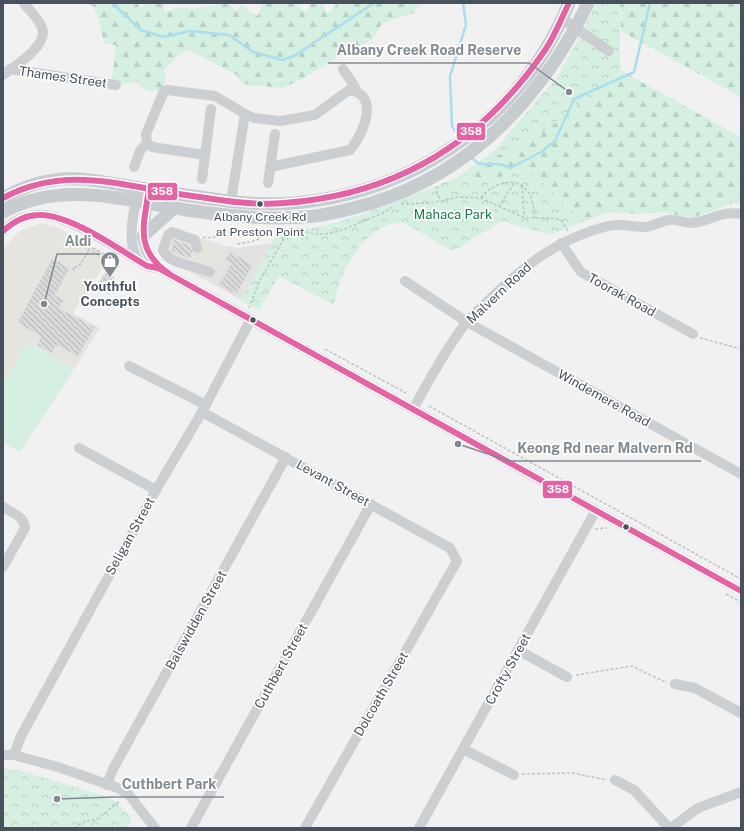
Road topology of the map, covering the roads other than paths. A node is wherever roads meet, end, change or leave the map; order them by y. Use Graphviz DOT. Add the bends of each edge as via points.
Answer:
graph roads {
  1 [pos="24,3"];
  2 [pos="569,3"];
  3 [pos="588,3"];
  4 [pos="562,19"];
  5 [pos="575,29"];
  6 [pos="610,51"];
  7 [pos="343,69"];
  8 [pos="7,72"];
  9 [pos="116,85"];
  10 [pos="355,91"];
  11 [pos="211,110"];
  12 [pos="245,114"];
  13 [pos="275,134"];
  14 [pos="147,143"];
  15 [pos="205,155"];
  16 [pos="134,167"];
  17 [pos="270,168"];
  18 [pos="202,179"];
  19 [pos="268,183"];
  20 [pos="144,188"];
  21 [pos="3,198"];
  22 [pos="332,198"];
  23 [pos="231,201"];
  24 [pos="142,203"];
  25 [pos="174,208"];
  26 [pos="3,212"];
  27 [pos="336,212"];
  28 [pos="741,214"];
  29 [pos="3,231"];
  30 [pos="143,241"];
  31 [pos="561,243"];
  32 [pos="133,248"];
  33 [pos="197,248"];
  34 [pos="112,249"];
  35 [pos="142,263"];
  36 [pos="158,268"];
  37 [pos="210,272"];
  38 [pos="405,281"];
  39 [pos="251,319"];
  40 [pos="466,322"];
  41 [pos="693,334"];
  42 [pos="128,366"];
  43 [pos="413,408"];
  44 [pos="204,409"];
  45 [pos="79,448"];
  46 [pos="286,457"];
  47 [pos="741,474"];
  48 [pos="156,490"];
  49 [pos="371,504"];
  50 [pos="3,507"];
  51 [pos="596,510"];
  52 [pos="457,561"];
  53 [pos="3,567"];
  54 [pos="741,591"];
  55 [pos="518,650"];
  56 [pos="567,677"];
  57 [pos="675,684"];
  58 [pos="741,713"];
  59 [pos="463,749"];
  60 [pos="3,755"];
  61 [pos="14,755"];
  62 [pos="514,775"];
  63 [pos="615,780"];
  64 [pos="108,784"];
  65 [pos="741,792"];
  66 [pos="155,828"];
  67 [pos="191,828"];
  68 [pos="305,828"];
  69 [pos="419,828"];
  70 [pos="670,828"];
  1 -- 8 [label="street" via="42,27 44,35 37,47"];
  2 -- 4 [label="main road"];
  3 -- 5 [label="main road"];
  4 -- 5 [label="street"];
  4 -- 22 [label="main road" via="550,43 520,85 500,108 468,137 415,171 374,187"];
  5 -- 6 [label="street"];
  5 -- 27 [label="main road" via="530,97 509,120 478,147 456,163 408,190"];
  7 -- 10 [label="street"];
  8 -- 9 [label="street, Thames Street"];
  10 -- 12 [label="street" via="349,90 315,114 280,121 254,118"];
  10 -- 17 [label="street" via="366,101 368,110 364,124 350,150"];
  11 -- 15 [label="street"];
  12 -- 14 [label="street" via="220,98 167,90 161,96 146,134"];
  12 -- 23 [label="street"];
  13 -- 17 [label="street"];
  14 -- 15 [label="street" via="152,147"];
  14 -- 16 [label="street" via="140,151"];
  15 -- 18 [label="street"];
  17 -- 19 [label="street"];
  20 -- 21 [label="main road" via="58,179 31,185"];
  20 -- 23 [label="main road"];
  20 -- 24 [label="street"];
  22 -- 23 [label="main road" via="301,202"];
  22 -- 27 [label="main road"];
  24 -- 25 [label="main road"];
  24 -- 26 [label="main road" via="93,195 64,194 37,198"];
  24 -- 30 [label="street"];
  24 -- 32 [label="street"];
  25 -- 27 [label="main road" via="264,218 316,216"];
  25 -- 30 [label="main road" via="153,225"];
  28 -- 31 [label="street, Malvern Road" via="720,214 689,223 669,220 645,227 624,224 608,226"];
  29 -- 34 [label="street" via="19,220 43,215 60,219"];
  30 -- 32 [label="street"];
  30 -- 36 [label="street"];
  31 -- 40 [label="street, Malvern Road" via="505,283"];
  31 -- 41 [label="street, Toorak Road" via="581,272"];
  32 -- 34 [label="street"];
  32 -- 35 [label="street"];
  33 -- 37 [label="street" via="195,240 172,232 168,235 163,250 168,257 185,266"];
  34 -- 35 [label="street"];
  35 -- 36 [label="street"];
  36 -- 39 [label="street"];
  38 -- 40 [label="street, Windemere Road"];
  39 -- 43 [label="street"];
  39 -- 44 [label="street, Seligan Street"];
  40 -- 43 [label="street, Malvern Road"];
  40 -- 47 [label="street, Windemere Road"];
  42 -- 44 [label="street, Levant Street"];
  43 -- 51 [label="street"];
  44 -- 46 [label="street, Levant Street"];
  44 -- 48 [label="street, Seligan Street"];
  45 -- 48 [label="street"];
  46 -- 49 [label="street, Levant Street"];
  46 -- 64 [label="street, Balswidden Street" via="113,769"];
  48 -- 61 [label="street, Seligan Street" via="21,736"];
  49 -- 52 [label="street, Levant Street" via="450,548"];
  49 -- 67 [label="street, Cuthbert Street"];
  50 -- 53 [label="street" via="21,518 25,528"];
  51 -- 54 [label="street"];
  51 -- 55 [label="street, Crofty Street"];
  52 -- 68 [label="street, Dolcoath Street"];
  55 -- 56 [label="street"];
  55 -- 59 [label="street, Crofty Street"];
  57 -- 58 [label="street" via="696,688"];
  59 -- 62 [label="street"];
  59 -- 69 [label="street, Crofty Street"];
  60 -- 61 [label="street"];
  61 -- 64 [label="street"];
  63 -- 70 [label="street" via="634,790"];
  64 -- 66 [label="street" via="128,795"];
  65 -- 70 [label="street" via="698,808"];
}
